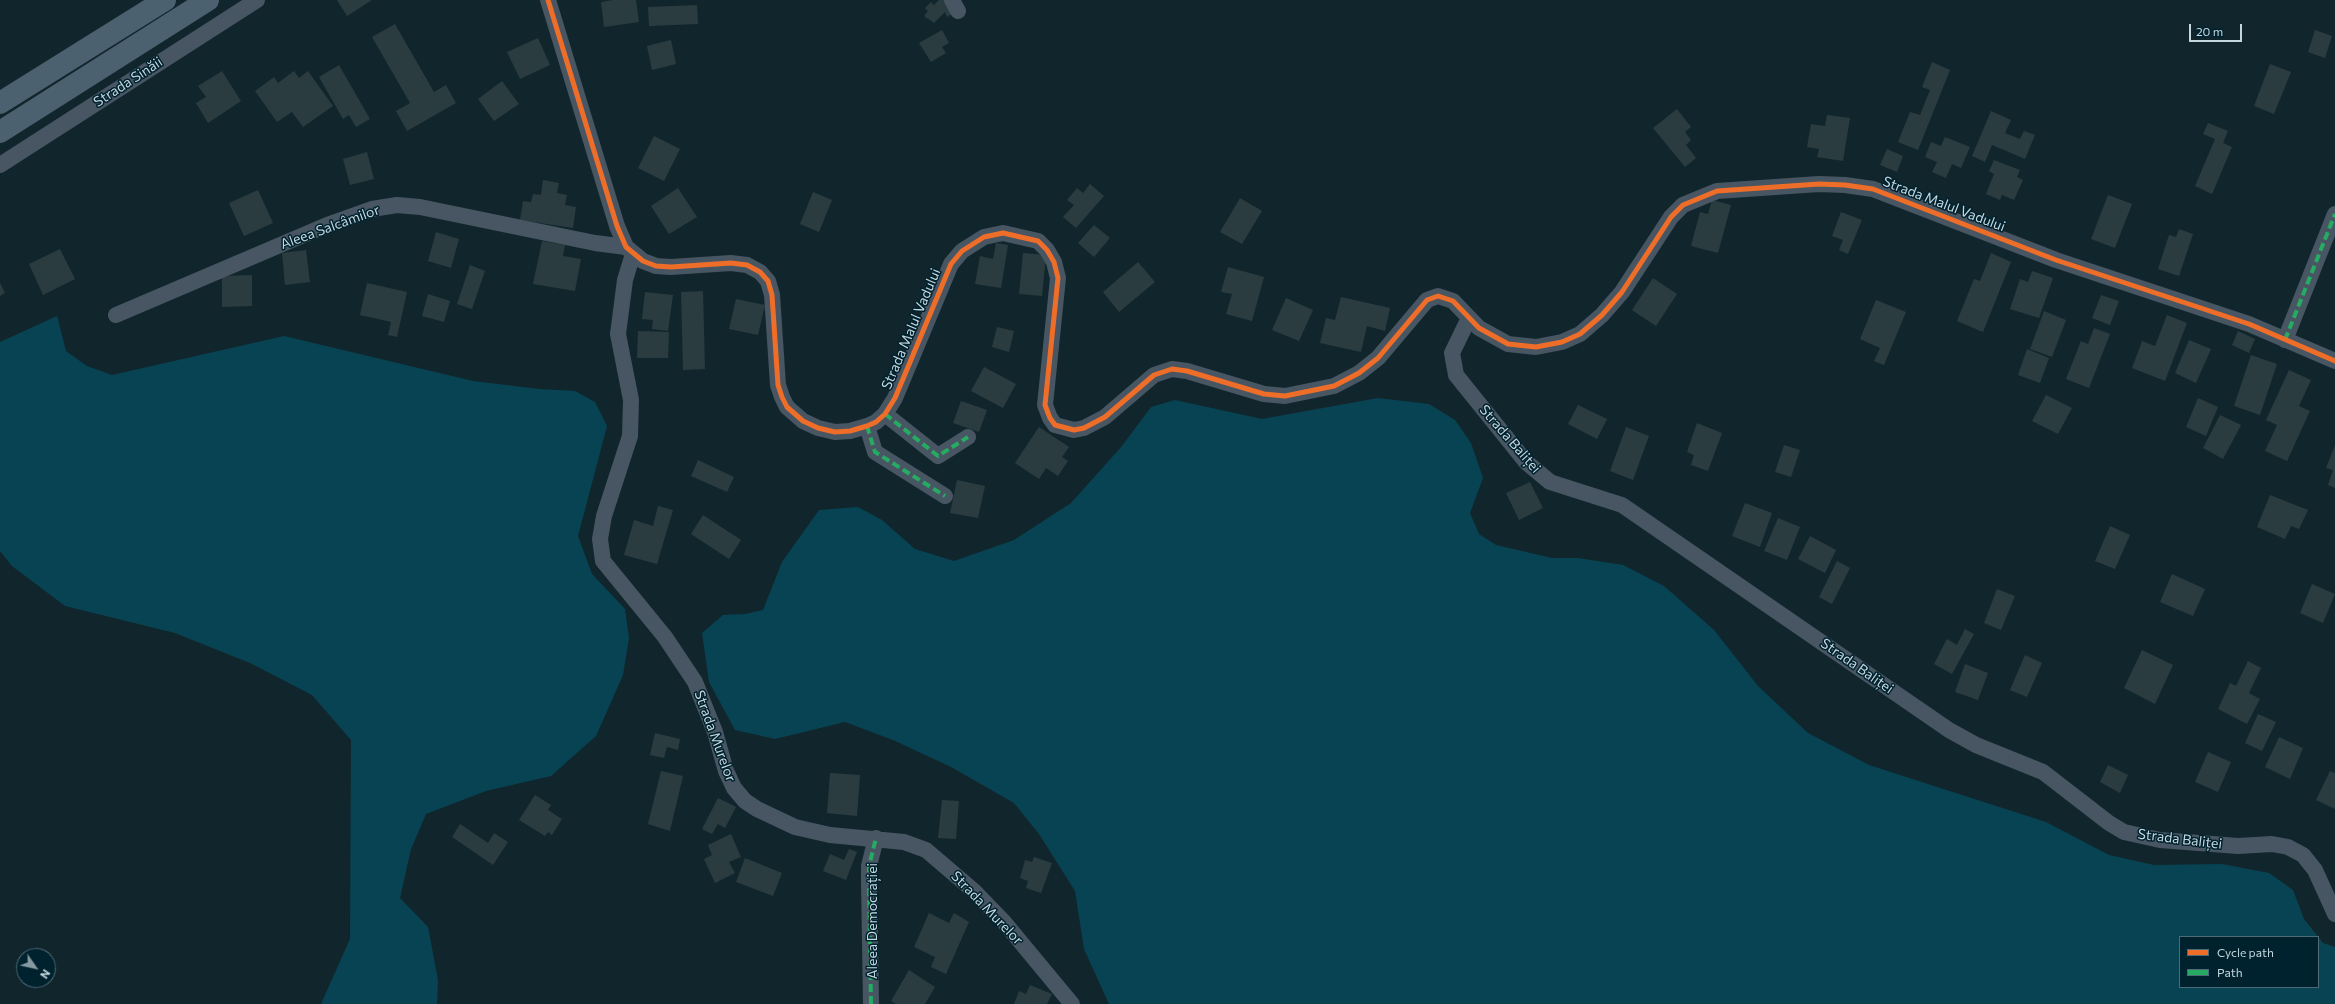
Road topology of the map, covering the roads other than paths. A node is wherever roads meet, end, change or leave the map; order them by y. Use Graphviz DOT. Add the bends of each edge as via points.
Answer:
graph roads {
  1 [pos="165,0"];
  2 [pos="208,0"];
  3 [pos="257,0"];
  4 [pos="548,0"];
  5 [pos="0,103"];
  6 [pos="0,132"];
  7 [pos="0,165"];
  8 [pos="2335,214"];
  9 [pos="630,250"];
  10 [pos="116,315"];
  11 [pos="1469,318"];
  12 [pos="2285,340"];
  13 [pos="2335,361"];
  14 [pos="885,414"];
  15 [pos="867,426"];
  16 [pos="968,437"];
  17 [pos="945,496"];
  18 [pos="876,838"];
  19 [pos="2335,914"];
  20 [pos="871,1004"];
  21 [pos="1072,1004"];
  1 -- 5 [label="highway"];
  2 -- 6 [label="highway"];
  3 -- 7 [label="street, Strada Sinăii"];
  4 -- 9 [label="street" via="617,226"];
  8 -- 12 [label="street"];
  9 -- 10 [label="street, Aleea Salcâmilor" via="420,207 397,205 372,209 327,225"];
  9 -- 15 [label="street, Strada Malul Vadului" via="643,261 656,266 731,263 747,265 760,272 768,281 772,295 778,385 787,407 803,421 834,432"];
  9 -- 18 [label="street, Strada Murelor" via="618,334 631,400 630,436 604,516 600,539 603,561 665,637 694,682 715,732 729,777 745,801 795,827 830,835"];
  11 -- 12 [label="street, Strada Malul Vadului" via="1493,338 1508,344 1536,346 1562,342 1580,334 1602,315 1622,292 1671,217 1683,205 1717,191 1845,185 1873,189 2056,260 2249,324"];
  11 -- 14 [label="street, Strada Malul Vadului" via="1453,301 1445,297 1438,296 1427,300 1378,358 1359,373 1334,386 1286,396 1264,394 1187,371 1172,369 1154,374 1094,424 1074,430 1064,429 1055,425 1045,405 1058,278 1054,262 1048,250 1038,241 1003,233 984,237 973,243 951,264 895,398"];
  11 -- 19 [label="street, Strada Baliței" via="1452,353 1456,376 1526,462 1550,482 1622,505 1949,730 1976,745 2043,772 2124,832 2160,840 2238,846 2272,844 2288,847 2303,855 2315,870"];
  12 -- 13 [label="street, Strada Malul Vadului"];
  14 -- 15 [label="street, Strada Malul Vadului"];
  14 -- 16 [label="street" via="938,456"];
  15 -- 17 [label="street" via="875,452"];
  18 -- 20 [label="street, Aleea Democrației" via="869,866"];
  18 -- 21 [label="street, Strada Murelor" via="904,842 926,850 946,866 1004,922"];
}
